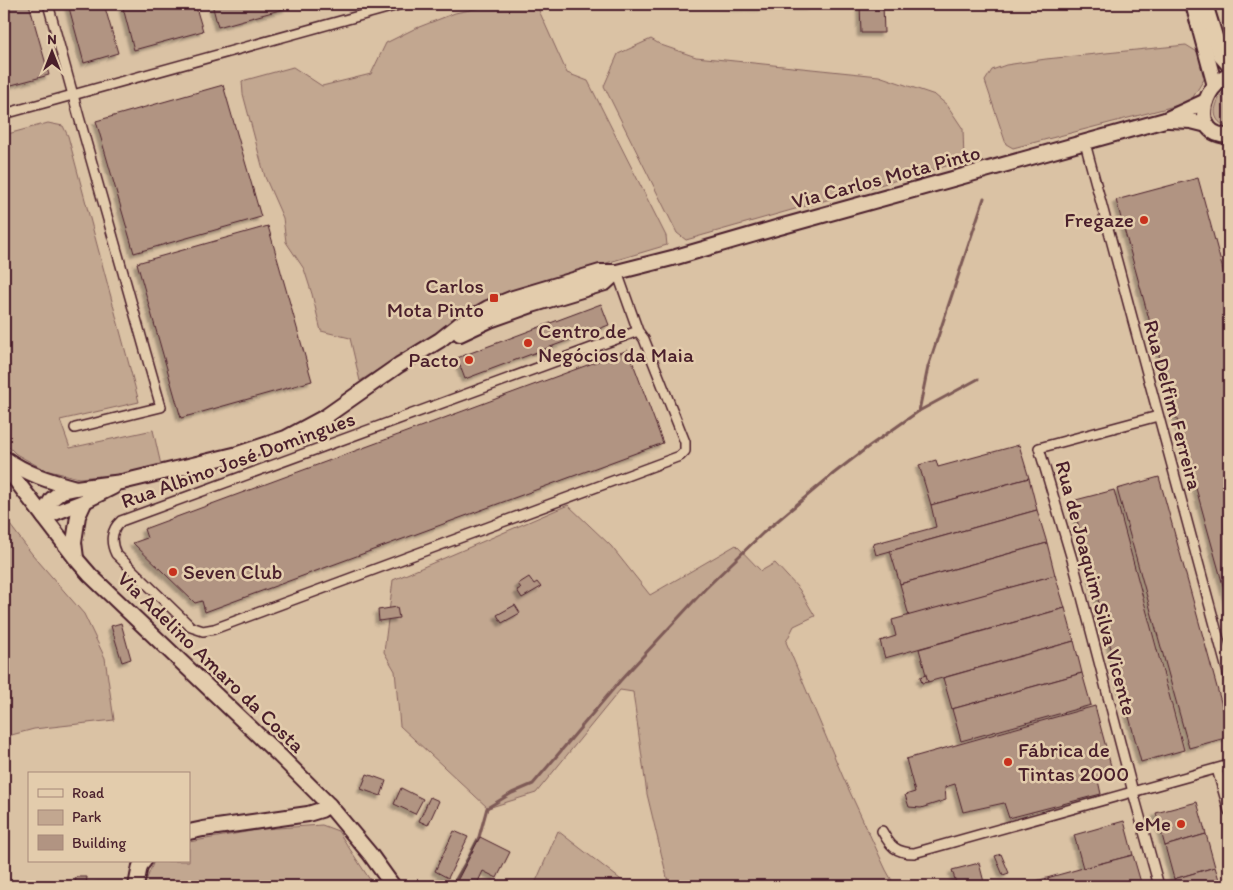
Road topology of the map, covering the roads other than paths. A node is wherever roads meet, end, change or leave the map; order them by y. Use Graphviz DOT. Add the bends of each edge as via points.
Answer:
graph roads {
  1 [pos="48,4"];
  2 [pos="402,4"];
  3 [pos="1185,4"];
  4 [pos="1193,4"];
  5 [pos="1205,4"];
  6 [pos="1203,41"];
  7 [pos="1229,65"];
  8 [pos="1229,76"];
  9 [pos="1215,86"];
  10 [pos="72,94"];
  11 [pos="1206,101"];
  12 [pos="4,114"];
  13 [pos="1165,120"];
  14 [pos="1207,125"];
  15 [pos="1227,139"];
  16 [pos="1085,142"];
  17 [pos="617,272"];
  18 [pos="638,331"];
  19 [pos="1158,416"];
  20 [pos="75,428"];
  21 [pos="4,458"];
  22 [pos="4,465"];
  23 [pos="122,482"];
  24 [pos="76,488"];
  25 [pos="85,501"];
  26 [pos="44,518"];
  27 [pos="77,560"];
  28 [pos="1229,677"];
  29 [pos="1229,765"];
  30 [pos="1217,769"];
  31 [pos="1133,792"];
  32 [pos="329,805"];
  33 [pos="1229,811"];
  34 [pos="882,831"];
  35 [pos="190,832"];
  36 [pos="143,862"];
  37 [pos="136,886"];
  38 [pos="393,886"];
  39 [pos="1159,886"];
  1 -- 10 [label="street"];
  2 -- 10 [label="street"];
  3 -- 6 [label="main road"];
  4 -- 6 [label="main road"];
  5 -- 7 [label="main road" via="1221,56"];
  6 -- 9 [label="main road"];
  8 -- 9 [label="main road"];
  9 -- 11 [label="main road"];
  10 -- 12 [label="street"];
  10 -- 20 [label="street" via="161,407"];
  11 -- 13 [label="main road, Via Carlos Mota Pinto"];
  11 -- 14 [label="main road" via="1204,114"];
  13 -- 14 [label="main road, Via Carlos Mota Pinto"];
  13 -- 16 [label="main road, Via Carlos Mota Pinto"];
  14 -- 15 [label="main road" via="1214,133"];
  16 -- 17 [label="main road, Via Carlos Mota Pinto"];
  16 -- 19 [label="street, Rua Delfim Ferreira"];
  17 -- 18 [label="street, Rua Albino José Domingues"];
  17 -- 23 [label="main road, Via Carlos Mota Pinto" via="605,283 532,305 440,340 398,365 325,417 286,438 238,454"];
  18 -- 18 [label="street, Rua Albino José Domingues" via="121,521 113,535 113,547 116,554 191,627 214,630 680,456 685,451 685,442"];
  19 -- 28 [label="street, Rua Delfim Ferreira"];
  19 -- 31 [label="street, Rua de Joaquim Silva Vicente" via="1039,448 1074,566"];
  21 -- 24 [label="main road, Via Carlos Mota Pinto" via="42,479"];
  22 -- 26 [label="main road, Via Adelino Amaro da Costa"];
  23 -- 24 [label="main road, Via Carlos Mota Pinto"];
  23 -- 25 [label="main road, Via Carlos Mota Pinto"];
  24 -- 26 [label="main road, Via Carlos Mota Pinto" via="52,499"];
  25 -- 26 [label="main road, Via Carlos Mota Pinto"];
  25 -- 27 [label="main road" via="78,516 74,542"];
  26 -- 27 [label="main road, Via Adelino Amaro da Costa"];
  27 -- 32 [label="main road, Via Adelino Amaro da Costa"];
  29 -- 30 [label="street"];
  30 -- 31 [label="street"];
  30 -- 33 [label="street"];
  31 -- 34 [label="street" via="914,853 903,853 894,848"];
  31 -- 39 [label="street, Rua de Joaquim Silva Vicente"];
  32 -- 35 [label="main road" via="308,814"];
  32 -- 38 [label="main road, Via Adelino Amaro da Costa"];
  36 -- 37 [label="main road"];
}
